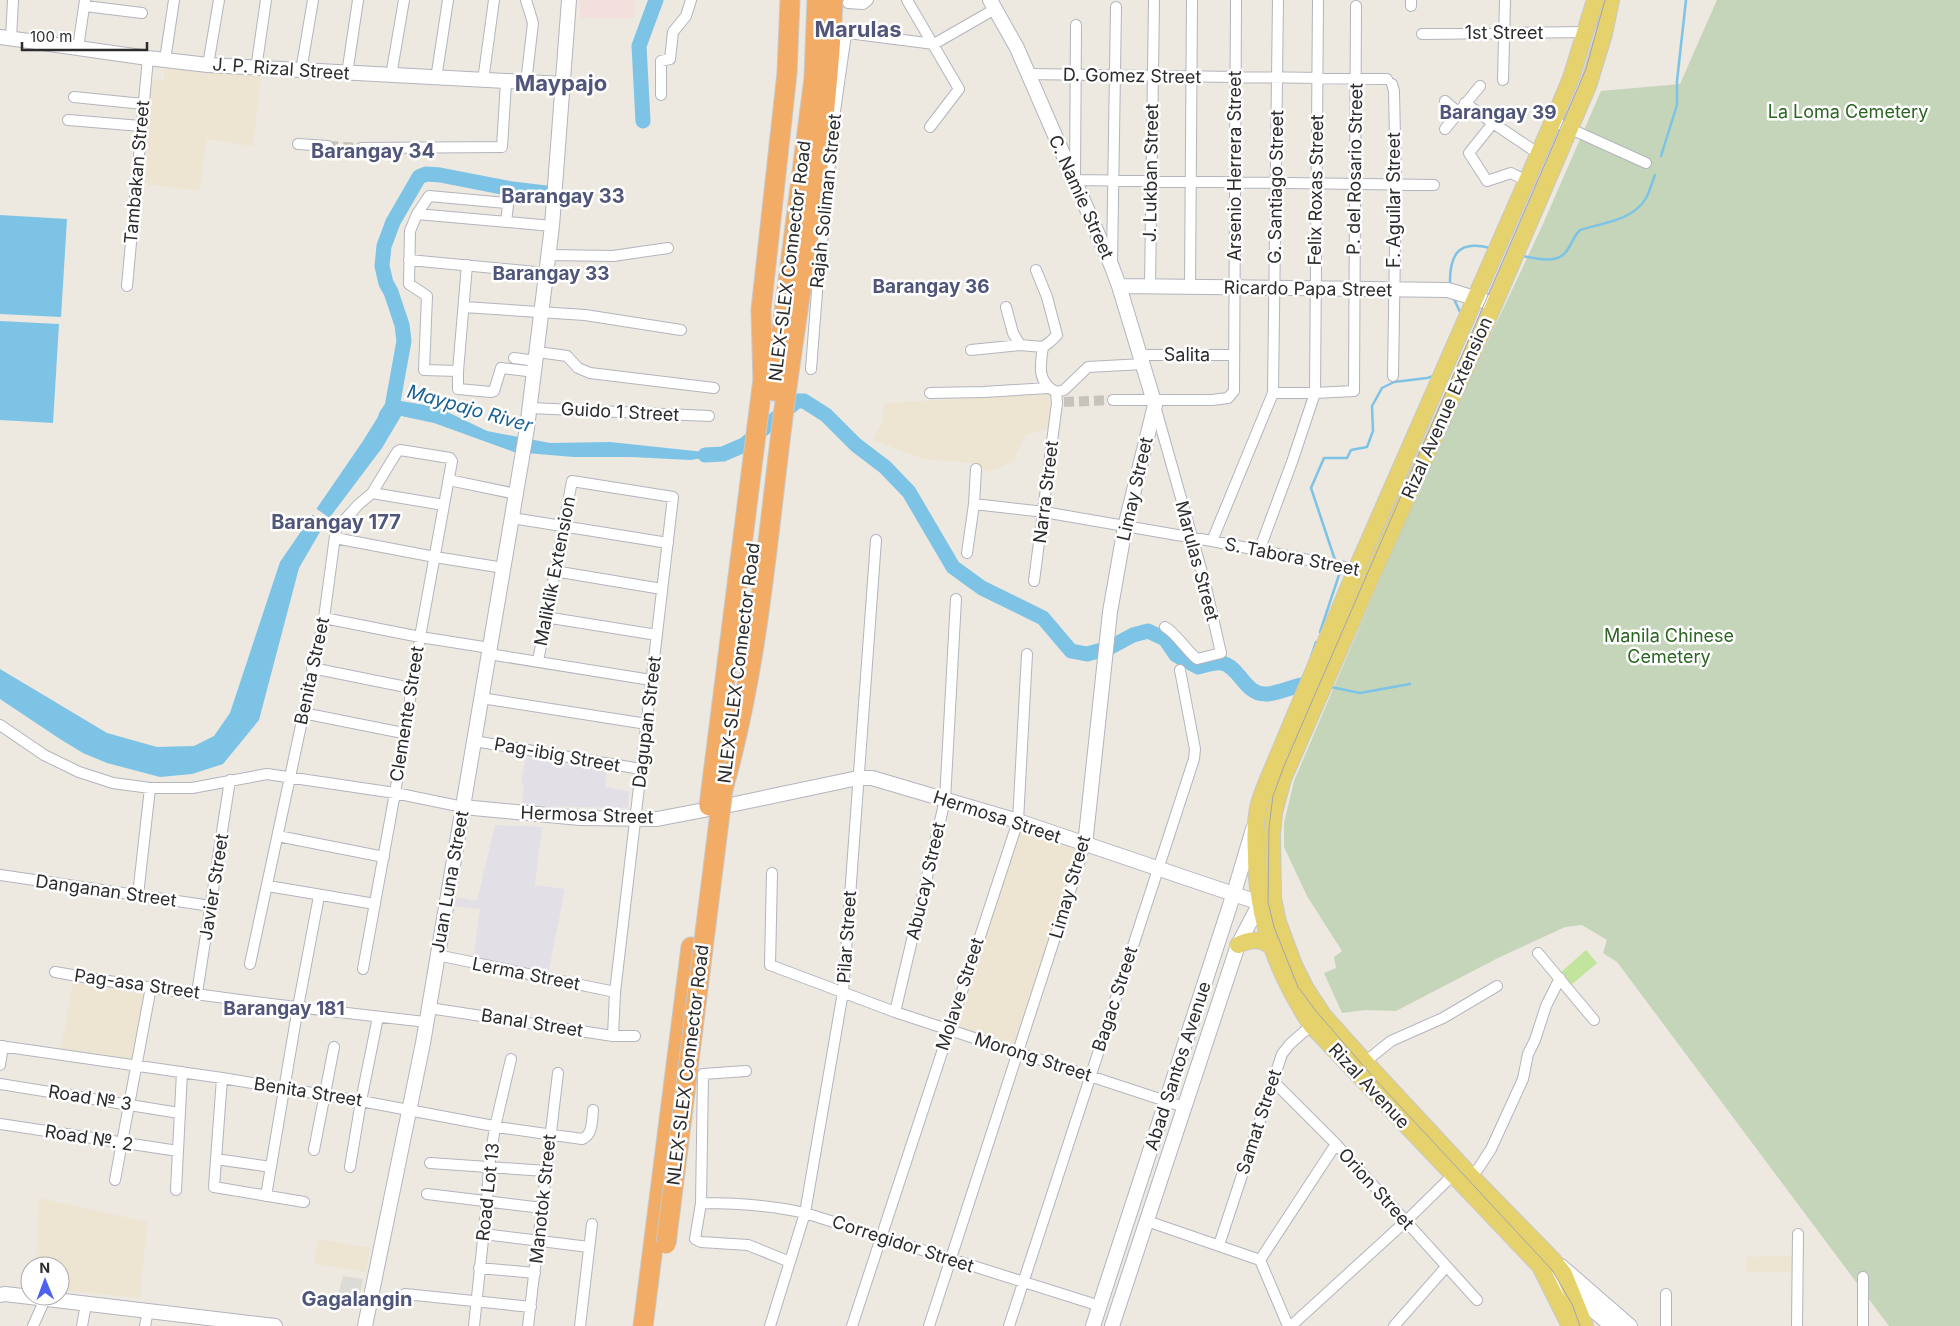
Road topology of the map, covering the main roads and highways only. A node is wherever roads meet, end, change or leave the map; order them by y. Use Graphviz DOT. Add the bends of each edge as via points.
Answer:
graph roads {
  1 [pos="790,0"];
  2 [pos="806,0"];
  3 [pos="818,0"];
  4 [pos="1595,0"];
  5 [pos="1611,0"];
  6 [pos="840,1"];
  7 [pos="763,384"];
  8 [pos="723,789"];
  9 [pos="1266,809"];
  10 [pos="1267,901"];
  11 [pos="1238,945"];
  12 [pos="1272,947"];
  13 [pos="1317,1020"];
  14 [pos="1461,1178"];
  15 [pos="1547,1263"];
  16 [pos="643,1326"];
  17 [pos="656,1326"];
  18 [pos="1570,1326"];
  19 [pos="1585,1326"];
  1 -- 7 [label="highway" via="787,72 761,310"];
  2 -- 7 [label="highway, NLEX-SLEX Connector Road" via="793,150"];
  3 -- 8 [label="highway, NLEX-SLEX Connector Road" via="809,115"];
  4 -- 9 [label="main road, Rizal Avenue Extension" via="1571,78 1539,154 1350,568 1271,772"];
  5 -- 9 [label="main road, Rizal Avenue Extension" via="1588,86 1283,778"];
  6 -- 8 [label="highway" via="747,692"];
  7 -- 16 [label="highway, NLEX-SLEX Connector Road, bridge"];
  8 -- 17 [label="highway, NLEX-SLEX Connector Road, bridge"];
  9 -- 10 [label="main road, Rizal Avenue" via="1255,838 1256,871"];
  10 -- 12 [label="main road, Rizal Avenue"];
  10 -- 13 [label="main road, Rizal Avenue"];
  11 -- 12 [label="main road" via="1256,940"];
  12 -- 13 [label="main road, Rizal Avenue" via="1292,996"];
  13 -- 14 [label="main road, Rizal Avenue"];
  13 -- 14 [label="main road, Rizal Avenue" via="1365,1062"];
  14 -- 15 [label="main road, Rizal Avenue"];
  15 -- 18 [label="main road, Rizal Avenue"];
  15 -- 19 [label="main road, Rizal Avenue" via="1564,1274"];
}
